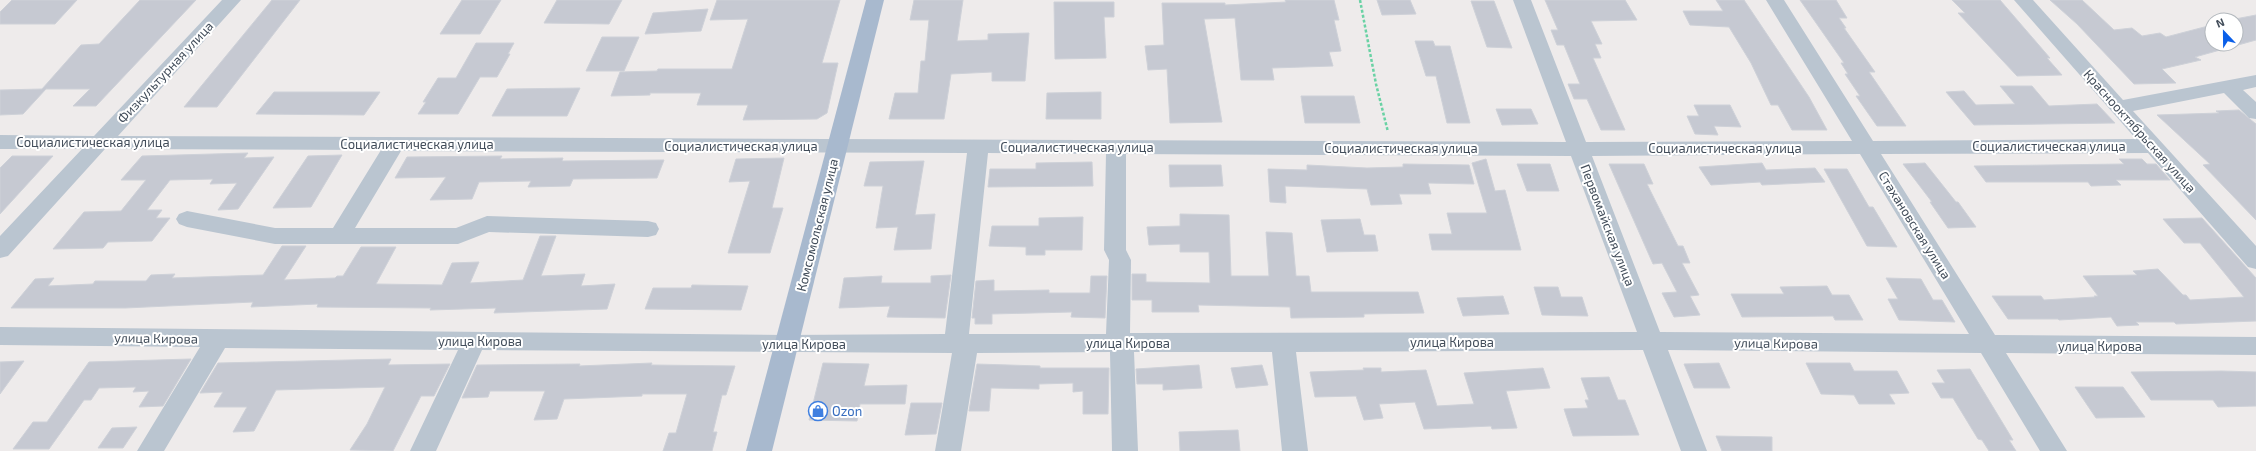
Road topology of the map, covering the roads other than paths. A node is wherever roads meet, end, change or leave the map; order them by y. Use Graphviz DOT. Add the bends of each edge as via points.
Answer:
graph roads {
  1 [pos="232,0"];
  2 [pos="875,0"];
  3 [pos="1522,0"];
  4 [pos="1775,0"];
  5 [pos="2023,0"];
  6 [pos="2256,81"];
  7 [pos="2228,86"];
  8 [pos="2119,107"];
  9 [pos="2256,113"];
  10 [pos="0,142"];
  11 [pos="100,142"];
  12 [pos="395,144"];
  13 [pos="837,146"];
  14 [pos="2154,146"];
  15 [pos="978,147"];
  16 [pos="1116,147"];
  17 [pos="1866,147"];
  18 [pos="1579,149"];
  19 [pos="187,219"];
  20 [pos="648,229"];
  21 [pos="340,235"];
  22 [pos="0,250"];
  23 [pos="2256,262"];
  24 [pos="0,336"];
  25 [pos="218,339"];
  26 [pos="474,341"];
  27 [pos="1652,341"];
  28 [pos="1283,342"];
  29 [pos="961,343"];
  30 [pos="1120,343"];
  31 [pos="786,344"];
  32 [pos="1989,345"];
  33 [pos="2256,346"];
  34 [pos="150,451"];
  35 [pos="423,451"];
  36 [pos="759,451"];
  37 [pos="948,451"];
  38 [pos="1125,451"];
  39 [pos="1295,451"];
  40 [pos="1694,451"];
  41 [pos="2054,451"];
  1 -- 11 [label="street, Физкультурная улица"];
  2 -- 13 [label="main road, Комсомольская улица"];
  3 -- 18 [label="street, Первомайская улица"];
  4 -- 17 [label="street, Стахановская улица"];
  5 -- 8 [label="street, Краснооктябрьская улица"];
  6 -- 7 [label="street"];
  7 -- 8 [label="street"];
  7 -- 9 [label="street"];
  8 -- 14 [label="street, Краснооктябрьская улица"];
  10 -- 11 [label="street, Социалистическая улица"];
  11 -- 12 [label="street, Социалистическая улица"];
  11 -- 22 [label="street, Физкультурная улица"];
  12 -- 13 [label="street, Социалистическая улица"];
  12 -- 21 [label="street"];
  13 -- 15 [label="street, Социалистическая улица"];
  13 -- 31 [label="main road, Комсомольская улица"];
  14 -- 17 [label="street, Социалистическая улица"];
  14 -- 23 [label="street, Краснооктябрьская улица"];
  15 -- 16 [label="street, Социалистическая улица"];
  15 -- 29 [label="street"];
  16 -- 18 [label="street, Социалистическая улица"];
  16 -- 30 [label="street" via="1115,250 1120,260"];
  17 -- 18 [label="street, Социалистическая улица"];
  17 -- 32 [label="street, Стахановская улица"];
  18 -- 27 [label="street, Первомайская улица"];
  19 -- 21 [label="street" via="275,236"];
  20 -- 21 [label="street" via="487,224 458,236"];
  24 -- 25 [label="street, улица Кирова"];
  25 -- 26 [label="street, улица Кирова"];
  25 -- 34 [label="street"];
  26 -- 31 [label="street, улица Кирова"];
  26 -- 35 [label="street"];
  27 -- 28 [label="street, улица Кирова"];
  27 -- 32 [label="street, улица Кирова"];
  27 -- 40 [label="street, Первомайская улица"];
  28 -- 30 [label="street, улица Кирова"];
  28 -- 39 [label="street"];
  29 -- 30 [label="street, улица Кирова"];
  29 -- 31 [label="street, улица Кирова"];
  29 -- 37 [label="street"];
  30 -- 38 [label="street"];
  31 -- 36 [label="main road, Комсомольская улица"];
  32 -- 33 [label="street, улица Кирова"];
  32 -- 41 [label="street, Стахановская улица"];
}
